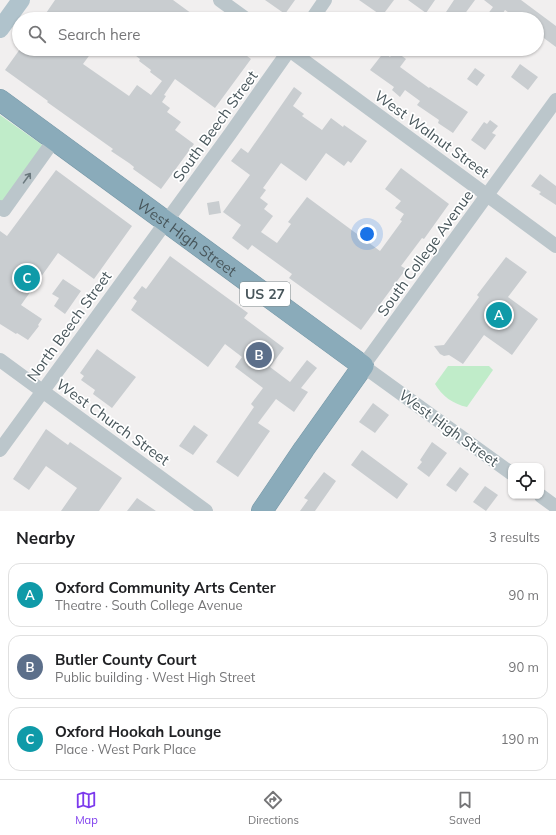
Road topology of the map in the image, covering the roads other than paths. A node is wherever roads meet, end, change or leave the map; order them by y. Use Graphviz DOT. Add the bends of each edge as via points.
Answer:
graph roads {
  1 [pos="21,0"];
  2 [pos="220,0"];
  3 [pos="325,0"];
  4 [pos="12,12"];
  5 [pos="12,12"];
  6 [pos="236,12"];
  7 [pos="317,12"];
  8 [pos="0,29"];
  9 [pos="284,56"];
  10 [pos="298,56"];
  11 [pos="0,100"];
  12 [pos="556,100"];
  13 [pos="54,140"];
  14 [pos="487,196"];
  15 [pos="0,207"];
  16 [pos="167,222"];
  17 [pos="556,246"];
  18 [pos="0,360"];
  19 [pos="364,366"];
  20 [pos="42,391"];
  21 [pos="0,450"];
  22 [pos="508,472"];
  23 [pos="544,498"];
  24 [pos="556,507"];
  25 [pos="206,511"];
  26 [pos="262,511"];
  1 -- 4 [label="main road"];
  2 -- 6 [label="street"];
  3 -- 7 [label="street"];
  5 -- 8 [label="main road"];
  9 -- 16 [label="street, South Beech Street"];
  10 -- 14 [label="street, West Walnut Street"];
  11 -- 13 [label="highway, West High Street / US 27"];
  12 -- 14 [label="street, South College Avenue"];
  15 -- 13 [label="street, one-way" via="4,210"];
  13 -- 16 [label="highway, West High Street / US 27"];
  14 -- 17 [label="street, West Walnut Street"];
  14 -- 19 [label="street, South College Avenue"];
  16 -- 19 [label="highway, West High Street / US 27"];
  16 -- 20 [label="street, North Beech Street"];
  18 -- 20 [label="street, West Church Street"];
  19 -- 22 [label="street, West High Street"];
  19 -- 26 [label="highway"];
  20 -- 21 [label="street, North Beech Street"];
  20 -- 25 [label="street, West Church Street"];
  23 -- 24 [label="street"];
}
